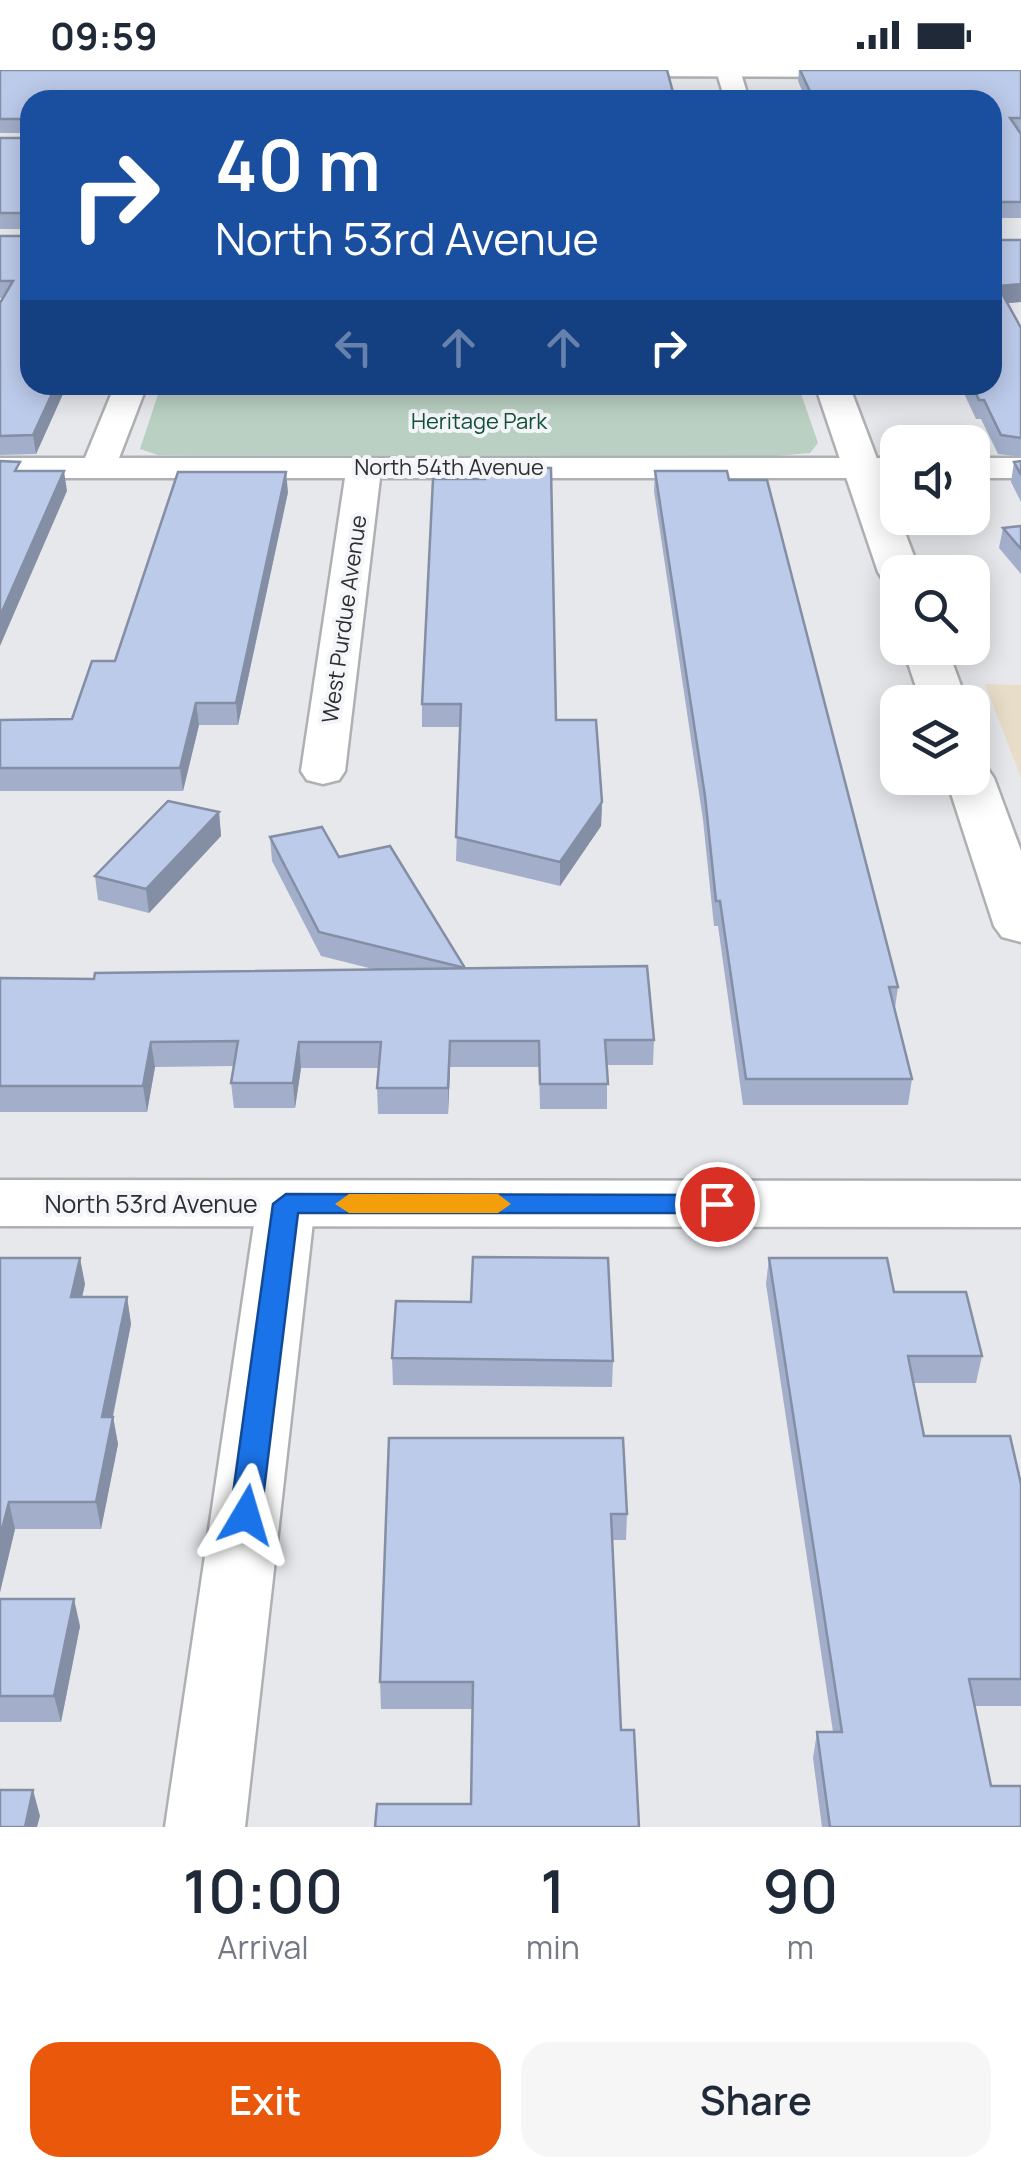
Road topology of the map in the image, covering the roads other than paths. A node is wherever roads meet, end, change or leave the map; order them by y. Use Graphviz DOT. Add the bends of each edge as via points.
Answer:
graph roads {
  1 [pos="583,70"];
  2 [pos="728,70"];
  3 [pos="895,72"];
  4 [pos="127,395"];
  5 [pos="838,395"];
  6 [pos="364,466"];
  7 [pos="98,467"];
  8 [pos="0,468"];
  9 [pos="880,468"];
  10 [pos="990,468"];
  11 [pos="1021,468"];
  12 [pos="323,771"];
  13 [pos="976,795"];
  14 [pos="1021,926"];
  15 [pos="0,1203"];
  16 [pos="286,1204"];
  17 [pos="1021,1204"];
  18 [pos="205,1827"];
  1 -- 2 [label="street"];
  2 -- 3 [label="street"];
  4 -- 7 [label="street"];
  5 -- 9 [label="street"];
  6 -- 7 [label="street, North 54th Avenue"];
  6 -- 9 [label="street, North 54th Avenue"];
  6 -- 12 [label="street, West Purdue Avenue"];
  7 -- 8 [label="street, North 54th Avenue"];
  10 -- 11 [label="street"];
  13 -- 14 [label="street"];
  15 -- 16 [label="street, North 53rd Avenue"];
  16 -- 17 [label="street, North 53rd Avenue"];
  16 -- 18 [label="street"];
}
